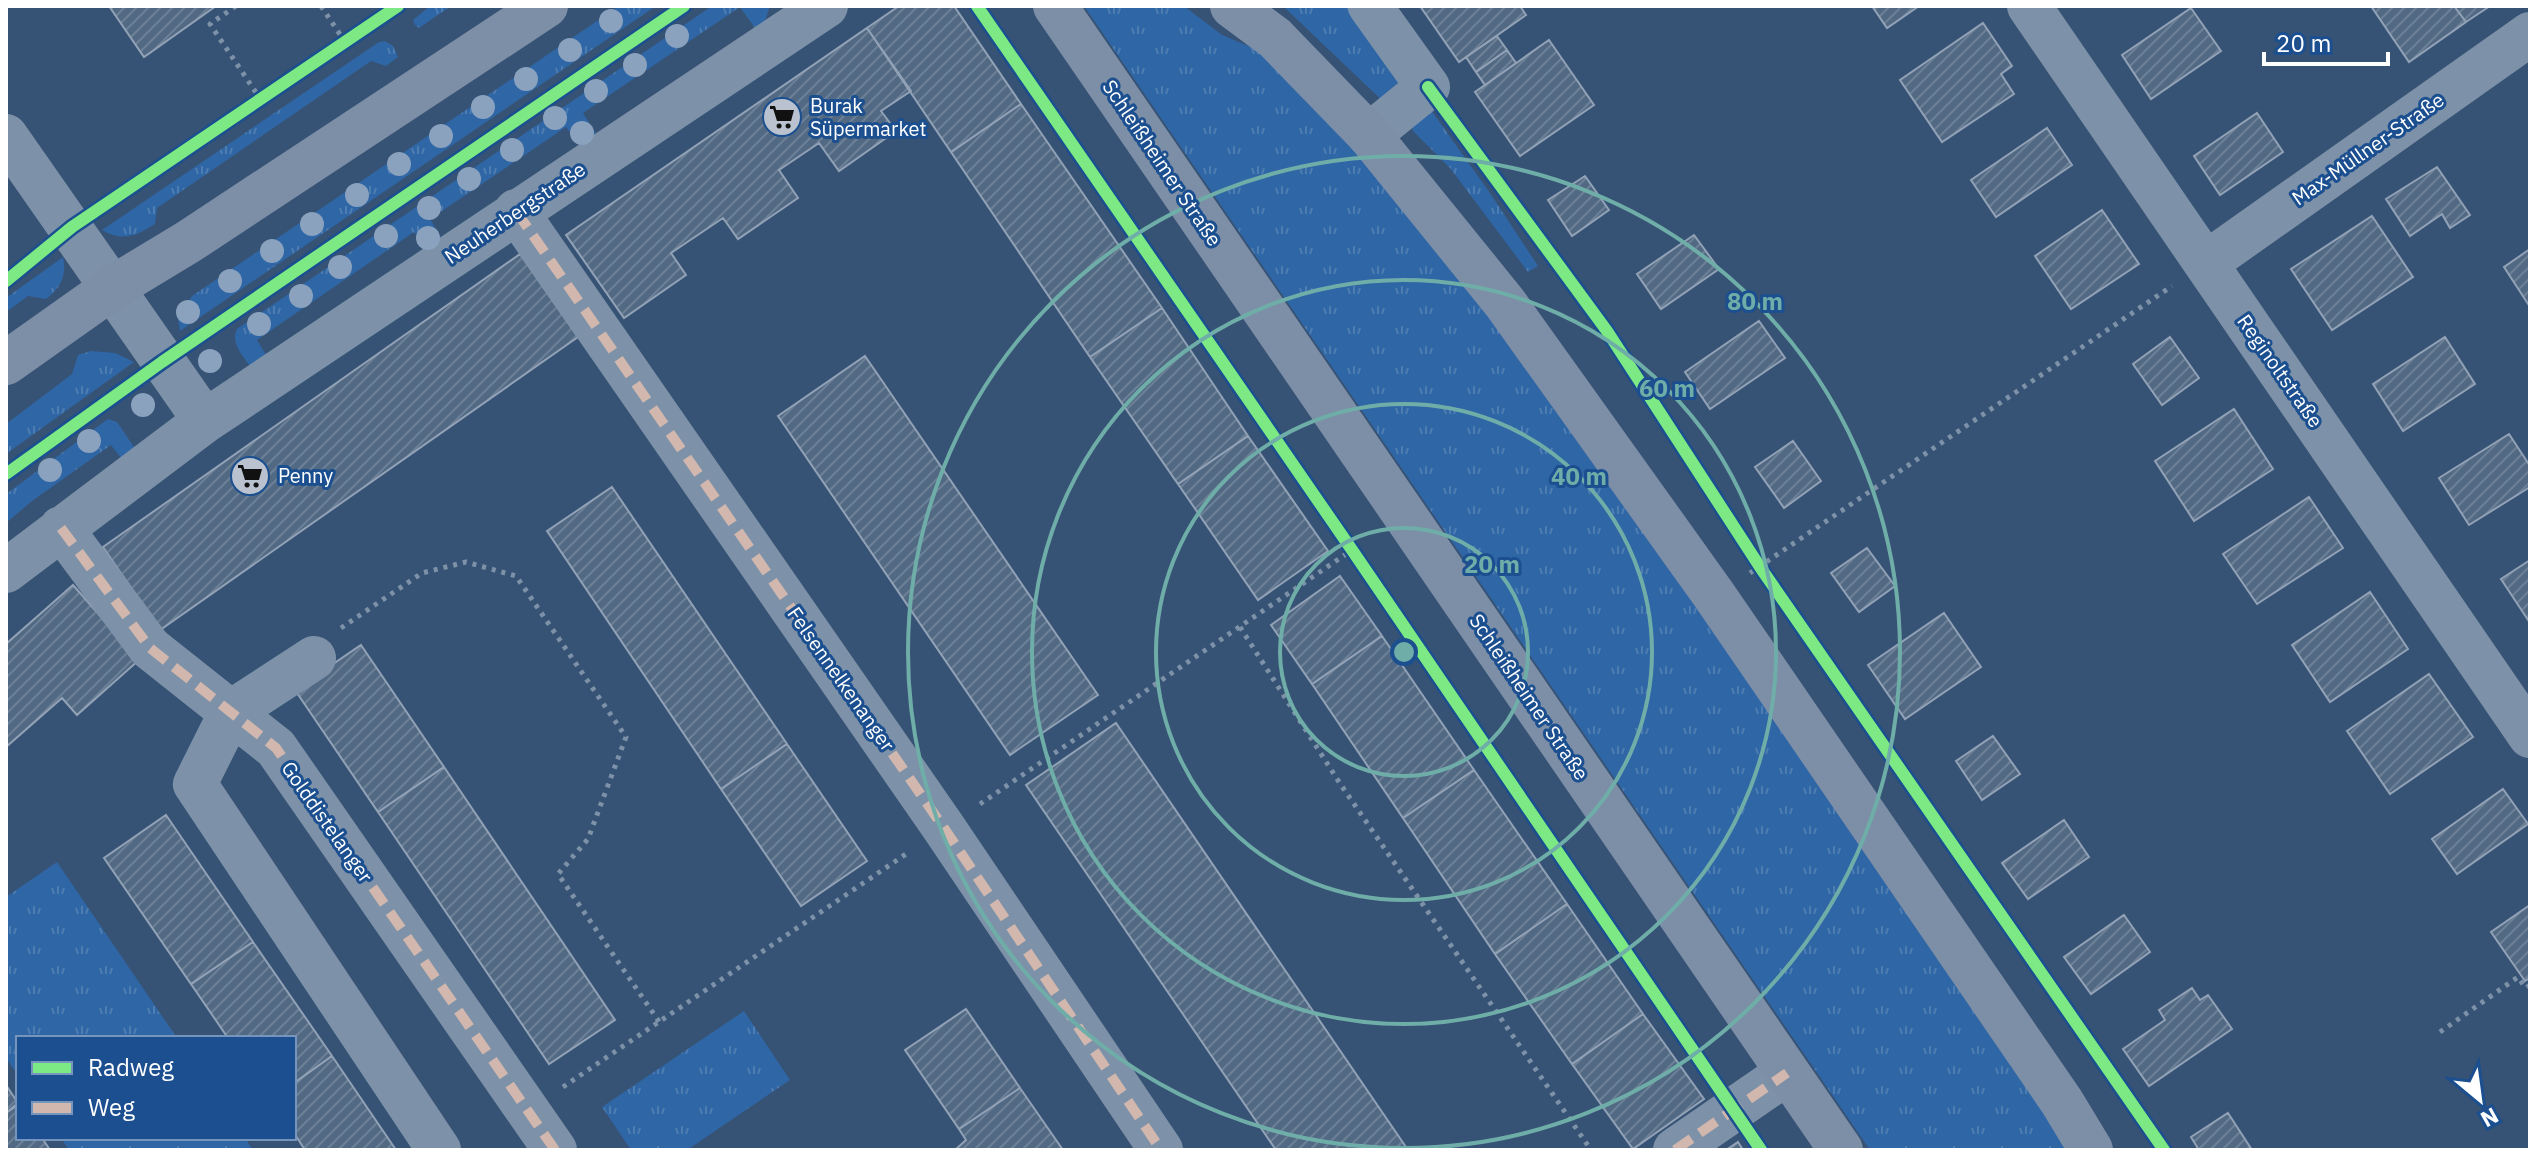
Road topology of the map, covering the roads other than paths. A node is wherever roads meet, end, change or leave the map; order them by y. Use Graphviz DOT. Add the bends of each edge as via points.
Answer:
graph roads {
  1 [pos="546,6"];
  2 [pos="826,6"];
  3 [pos="1055,6"];
  4 [pos="1232,6"];
  5 [pos="1370,6"];
  6 [pos="2029,6"];
  7 [pos="2530,34"];
  8 [pos="1369,135"];
  9 [pos="6,136"];
  10 [pos="516,211"];
  11 [pos="2206,263"];
  12 [pos="112,288"];
  13 [pos="6,363"];
  14 [pos="205,421"];
  15 [pos="61,528"];
  16 [pos="6,571"];
  17 [pos="314,658"];
  18 [pos="231,712"];
  19 [pos="2524,715"];
  20 [pos="1787,1073"];
  21 [pos="439,1150"];
  22 [pos="555,1150"];
  23 [pos="1161,1150"];
  24 [pos="1675,1150"];
  25 [pos="1841,1150"];
  26 [pos="2091,1150"];
  1 -- 12 [label="main road"];
  2 -- 10 [label="street, Neuherbergstraße"];
  3 -- 20 [label="main road, Schleißheimer Straße"];
  4 -- 8 [label="main road" via="1275,38"];
  5 -- 8 [label="street" via="1428,87"];
  6 -- 11 [label="street, Reginoltstraße"];
  7 -- 11 [label="street, Max-Müllner-Straße"];
  8 -- 26 [label="main road" via="1505,303 1714,595"];
  9 -- 12 [label="street"];
  10 -- 14 [label="street, Neuherbergstraße"];
  10 -- 23 [label="street, Felsennelkenanger"];
  11 -- 19 [label="street, Reginoltstraße"];
  12 -- 13 [label="main road"];
  12 -- 14 [label="street"];
  14 -- 15 [label="street, Neuherbergstraße"];
  15 -- 16 [label="street, Neuherbergstraße"];
  15 -- 18 [label="street, Golddistelanger" via="150,648"];
  17 -- 18 [label="street"];
  18 -- 21 [label="street" via="195,784"];
  18 -- 22 [label="street, Golddistelanger" via="276,748"];
  20 -- 24 [label="street"];
  20 -- 25 [label="main road, Schleißheimer Straße"];
}
